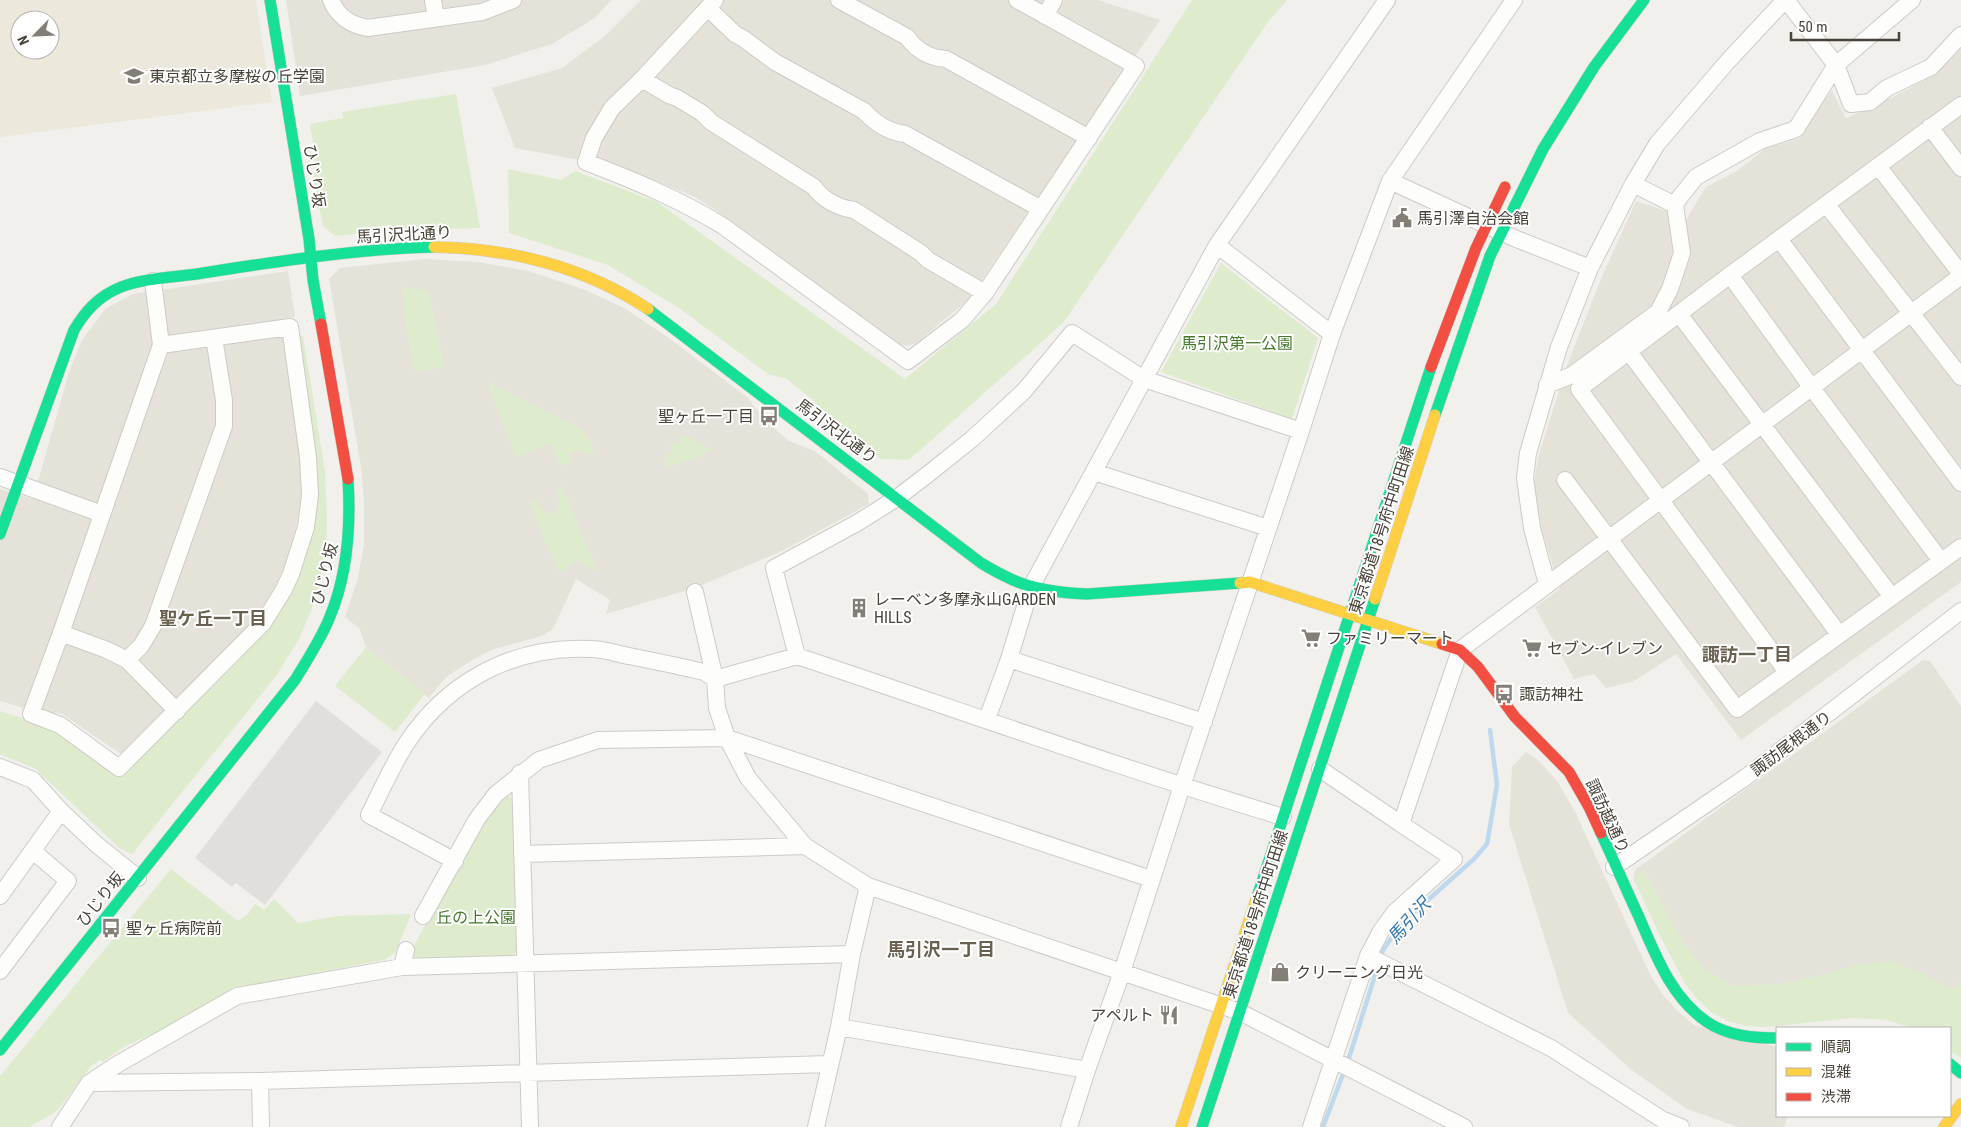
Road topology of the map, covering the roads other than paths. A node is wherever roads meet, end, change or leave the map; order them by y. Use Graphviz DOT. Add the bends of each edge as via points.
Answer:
graph roads {
  1 [pos="270,0"];
  2 [pos="331,0"];
  3 [pos="433,0"];
  4 [pos="513,0"];
  5 [pos="839,0"];
  6 [pos="1016,0"];
  7 [pos="1054,0"];
  8 [pos="1387,0"];
  9 [pos="1514,0"];
  10 [pos="1644,0"];
  11 [pos="1786,0"];
  12 [pos="1912,0"];
  13 [pos="712,4"];
  14 [pos="1045,16"];
  15 [pos="436,18"];
  16 [pos="1961,34"];
  17 [pos="1836,65"];
  18 [pos="642,79"];
  19 [pos="1961,105"];
  20 [pos="1930,127"];
  21 [pos="1089,138"];
  22 [pos="1878,166"];
  23 [pos="1961,168"];
  24 [pos="1511,176"];
  25 [pos="1390,181"];
  26 [pos="1633,184"];
  27 [pos="1826,204"];
  28 [pos="1675,206"];
  29 [pos="1041,209"];
  30 [pos="1486,224"];
  31 [pos="1502,232"];
  32 [pos="1779,239"];
  33 [pos="1217,245"];
  34 [pos="310,257"];
  35 [pos="1590,268"];
  36 [pos="1961,274"];
  37 [pos="1730,275"];
  38 [pos="153,281"];
  39 [pos="985,293"];
  40 [pos="1679,314"];
  41 [pos="1912,314"];
  42 [pos="1332,334"];
  43 [pos="214,338"];
  44 [pos="161,345"];
  45 [pos="1863,350"];
  46 [pos="1629,352"];
  47 [pos="1961,377"];
  48 [pos="1144,379"];
  49 [pos="1547,385"];
  50 [pos="1812,388"];
  51 [pos="1762,426"];
  52 [pos="1301,431"];
  53 [pos="1711,463"];
  54 [pos="1094,472"];
  55 [pos="0,477"];
  56 [pos="1564,480"];
  57 [pos="1961,483"];
  58 [pos="18,485"];
  59 [pos="897,498"];
  60 [pos="1660,501"];
  61 [pos="102,514"];
  62 [pos="1268,528"];
  63 [pos="0,534"];
  64 [pos="1609,538"];
  65 [pos="1961,547"];
  66 [pos="1941,561"];
  67 [pos="1250,582"];
  68 [pos="1547,584"];
  69 [pos="1031,587"];
  70 [pos="694,592"];
  71 [pos="1892,597"];
  72 [pos="1961,611"];
  73 [pos="1350,613"];
  74 [pos="1369,619"];
  75 [pos="61,633"];
  76 [pos="1839,634"];
  77 [pos="1460,650"];
  78 [pos="797,656"];
  79 [pos="1010,659"];
  80 [pos="127,660"];
  81 [pos="1787,672"];
  82 [pos="715,679"];
  83 [pos="177,711"];
  84 [pos="987,719"];
  85 [pos="1204,722"];
  86 [pos="727,738"];
  87 [pos="0,767"];
  88 [pos="1320,769"];
  89 [pos="520,773"];
  90 [pos="1182,786"];
  91 [pos="61,811"];
  92 [pos="1283,817"];
  93 [pos="1401,824"];
  94 [pos="805,846"];
  95 [pos="32,851"];
  96 [pos="522,854"];
  97 [pos="455,861"];
  98 [pos="1614,867"];
  99 [pos="138,878"];
  100 [pos="1151,879"];
  101 [pos="868,886"];
  102 [pos="0,896"];
  103 [pos="423,916"];
  104 [pos="406,950"];
  105 [pos="852,954"];
  106 [pos="1370,957"];
  107 [pos="525,964"];
  108 [pos="402,967"];
  109 [pos="0,970"];
  110 [pos="1122,972"];
  111 [pos="1221,1006"];
  112 [pos="1240,1012"];
  113 [pos="839,1028"];
  114 [pos="1776,1038"];
  115 [pos="0,1050"];
  116 [pos="1335,1061"];
  117 [pos="830,1064"];
  118 [pos="1951,1065"];
  119 [pos="1087,1070"];
  120 [pos="528,1072"];
  121 [pos="1961,1073"];
  122 [pos="260,1081"];
  123 [pos="89,1084"];
  124 [pos="1961,1104"];
  125 [pos="60,1127"];
  126 [pos="261,1127"];
  127 [pos="530,1127"];
  128 [pos="816,1127"];
  129 [pos="1069,1127"];
  130 [pos="1181,1127"];
  131 [pos="1202,1127"];
  132 [pos="1311,1127"];
  133 [pos="1464,1127"];
  134 [pos="1681,1127"];
  135 [pos="1944,1127"];
  1 -- 34 [label="street, ひじり坂" via="310,239"];
  2 -- 15 [label="street" via="339,15 361,27"];
  3 -- 15 [label="street"];
  4 -- 15 [label="street" via="482,12"];
  5 -- 21 [label="street" via="906,37 913,46 935,58 946,59"];
  6 -- 14 [label="street"];
  7 -- 14 [label="street"];
  8 -- 33 [label="street"];
  9 -- 25 [label="street"];
  10 -- 31 [label="street, 東京都道18号府中町田線" via="1594,67 1544,149"];
  11 -- 17 [label="street"];
  11 -- 26 [label="street" via="1657,144"];
  12 -- 17 [label="street"];
  13 -- 18 [label="street"];
  13 -- 29 [label="street" via="735,34 775,62 864,111 872,120 893,132 905,134"];
  14 -- 21 [label="street" via="1136,66"];
  16 -- 17 [label="street" via="1932,67 1887,88 1870,102 1851,104"];
  17 -- 28 [label="street" via="1796,129 1760,141 1696,177"];
  18 -- 39 [label="street" via="702,113 711,122 814,187 820,195 842,208 854,210 928,260"];
  18 -- 39 [label="street" via="607,115 586,162 670,196 723,226 908,361 962,320"];
  19 -- 20 [label="street"];
  20 -- 22 [label="street"];
  20 -- 23 [label="street"];
  21 -- 29 [label="street"];
  22 -- 27 [label="street"];
  22 -- 36 [label="street"];
  24 -- 30 [label="street, 東京都道18号府中町田線"];
  25 -- 30 [label="street"];
  25 -- 42 [label="street"];
  26 -- 28 [label="street"];
  26 -- 35 [label="street"];
  27 -- 32 [label="street"];
  27 -- 41 [label="street"];
  28 -- 49 [label="street" via="1682,253 1658,312 1572,375"];
  29 -- 39 [label="street"];
  30 -- 31 [label="street"];
  30 -- 73 [label="street, 東京都道18号府中町田線" via="1432,365"];
  31 -- 35 [label="street"];
  31 -- 74 [label="street, 東京都道18号府中町田線" via="1490,256"];
  32 -- 37 [label="street"];
  32 -- 45 [label="street"];
  33 -- 42 [label="street"];
  33 -- 48 [label="street"];
  34 -- 38 [label="street, 馬引沢北通り"];
  34 -- 59 [label="street, 馬引沢北通り" via="426,246 457,247 510,254 588,278 630,297 675,328"];
  34 -- 99 [label="street, ひじり坂" via="348,473 349,541 343,575 330,619 295,680"];
  35 -- 49 [label="street"];
  36 -- 41 [label="street"];
  37 -- 40 [label="street"];
  37 -- 50 [label="street"];
  38 -- 44 [label="street"];
  38 -- 58 [label="street, 馬引沢北通り" via="112,290 83,313"];
  40 -- 46 [label="street"];
  40 -- 51 [label="street"];
  41 -- 45 [label="street"];
  41 -- 47 [label="street"];
  42 -- 52 [label="street"];
  43 -- 44 [label="street"];
  43 -- 80 [label="street" via="224,400 224,426 153,626 141,646"];
  43 -- 83 [label="street" via="290,327 308,457 309,511 297,560 275,605 248,639"];
  44 -- 61 [label="street"];
  45 -- 50 [label="street"];
  45 -- 57 [label="street"];
  46 -- 53 [label="street"];
  46 -- 60 [label="street" via="1578,389"];
  48 -- 52 [label="street"];
  48 -- 54 [label="street"];
  48 -- 59 [label="street" via="1072,333 1024,391 972,439"];
  49 -- 68 [label="street" via="1528,453 1525,478 1532,528"];
  50 -- 51 [label="street"];
  50 -- 66 [label="street"];
  51 -- 53 [label="street"];
  51 -- 71 [label="street"];
  52 -- 62 [label="street"];
  53 -- 60 [label="street"];
  53 -- 76 [label="street"];
  54 -- 62 [label="street"];
  54 -- 69 [label="street"];
  55 -- 58 [label="street"];
  56 -- 64 [label="street"];
  58 -- 61 [label="street"];
  58 -- 63 [label="street, 馬引沢北通り"];
  59 -- 69 [label="street, 馬引沢北通り" via="981,563"];
  59 -- 78 [label="street" via="774,568"];
  60 -- 64 [label="street"];
  60 -- 81 [label="street"];
  61 -- 75 [label="street"];
  62 -- 67 [label="street"];
  64 -- 68 [label="street"];
  64 -- 81 [label="street" via="1737,709"];
  65 -- 66 [label="street"];
  66 -- 71 [label="street"];
  67 -- 69 [label="street, 馬引沢北通り" via="1087,594"];
  67 -- 73 [label="street, 馬引沢北通り"];
  67 -- 85 [label="street"];
  68 -- 77 [label="street"];
  69 -- 79 [label="street"];
  70 -- 82 [label="street"];
  71 -- 76 [label="street"];
  72 -- 98 [label="street, 諏訪尾根通り" via="1814,727"];
  73 -- 74 [label="street, 諏訪越通り"];
  73 -- 92 [label="street, 東京都道18号府中町田線"];
  74 -- 77 [label="street, 諏訪越通り"];
  74 -- 88 [label="street, 東京都道18号府中町田線"];
  75 -- 80 [label="street"];
  75 -- 83 [label="street" via="31,714 60,725 119,768"];
  76 -- 81 [label="street"];
  77 -- 93 [label="street"];
  77 -- 98 [label="street, 諏訪越通り" via="1478,667 1515,717 1569,772 1589,807"];
  78 -- 82 [label="street"];
  78 -- 84 [label="street"];
  79 -- 84 [label="street"];
  79 -- 85 [label="street"];
  80 -- 83 [label="street"];
  82 -- 86 [label="street" via="717,708"];
  82 -- 97 [label="street" via="704,672 594,649 549,650 524,656 508,660 468,680 420,724 369,815"];
  84 -- 90 [label="street"];
  85 -- 90 [label="street"];
  86 -- 89 [label="street" via="598,740 539,760"];
  86 -- 94 [label="street" via="748,778"];
  86 -- 100 [label="street"];
  87 -- 91 [label="street" via="33,780"];
  88 -- 93 [label="street"];
  88 -- 112 [label="street, 東京都道18号府中町田線"];
  89 -- 96 [label="street"];
  89 -- 97 [label="street" via="496,794"];
  90 -- 92 [label="street"];
  90 -- 100 [label="street"];
  91 -- 95 [label="street"];
  91 -- 99 [label="street"];
  92 -- 111 [label="street, 東京都道18号府中町田線"];
  93 -- 106 [label="street" via="1454,859 1395,912 1381,931"];
  94 -- 96 [label="street"];
  94 -- 101 [label="street"];
  95 -- 102 [label="street"];
  95 -- 109 [label="street" via="68,881"];
  96 -- 107 [label="street"];
  97 -- 103 [label="street"];
  98 -- 114 [label="street, 諏訪越通り" via="1662,969 1686,1006 1719,1029 1742,1036"];
  99 -- 115 [label="street, ひじり坂"];
  100 -- 110 [label="street"];
  101 -- 105 [label="street"];
  101 -- 110 [label="street"];
  104 -- 108 [label="street"];
  105 -- 107 [label="street"];
  105 -- 113 [label="street"];
  106 -- 116 [label="street"];
  106 -- 134 [label="street" via="1551,1048 1663,1120"];
  107 -- 108 [label="street"];
  107 -- 120 [label="street"];
  108 -- 123 [label="street" via="237,996"];
  110 -- 111 [label="street"];
  110 -- 119 [label="street"];
  111 -- 112 [label="street"];
  111 -- 130 [label="street, 東京都道18号府中町田線"];
  112 -- 116 [label="street"];
  112 -- 131 [label="street, 東京都道18号府中町田線"];
  113 -- 117 [label="street"];
  113 -- 119 [label="street"];
  116 -- 132 [label="street"];
  116 -- 133 [label="street"];
  117 -- 120 [label="street"];
  117 -- 128 [label="street"];
  118 -- 121 [label="street"];
  119 -- 129 [label="street"];
  120 -- 122 [label="street"];
  120 -- 127 [label="street"];
  122 -- 123 [label="street"];
  122 -- 126 [label="street"];
  123 -- 125 [label="street"];
  124 -- 135 [label="street"];
}
